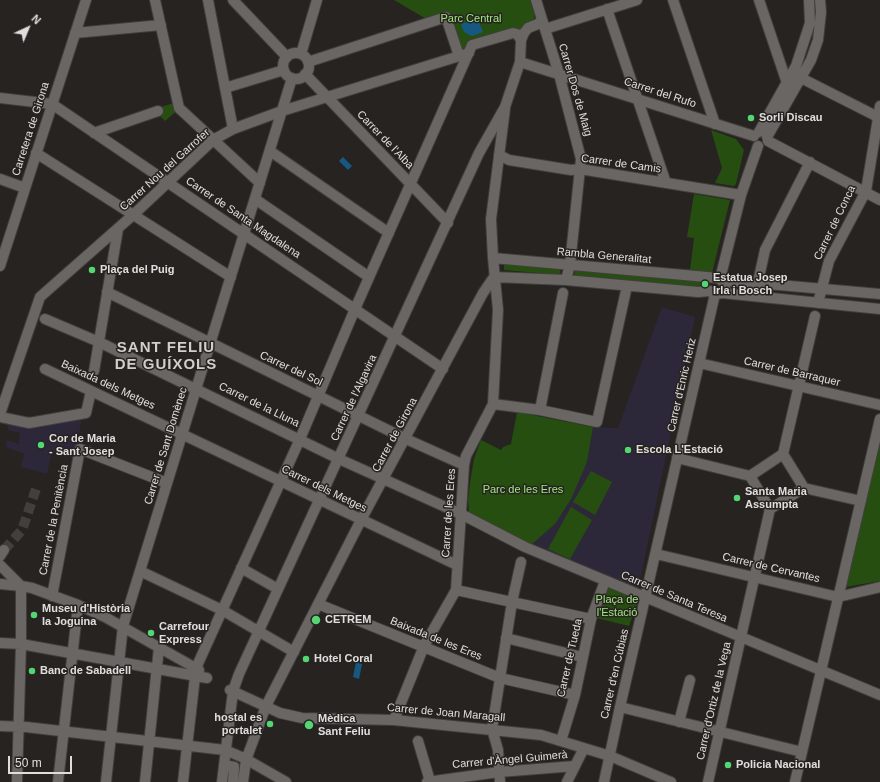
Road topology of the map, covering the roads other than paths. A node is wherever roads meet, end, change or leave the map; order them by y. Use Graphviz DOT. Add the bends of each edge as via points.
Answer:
graph roads {
  1 [pos="86,0"];
  2 [pos="155,0"];
  3 [pos="208,0"];
  4 [pos="233,0"];
  5 [pos="317,0"];
  6 [pos="536,0"];
  7 [pos="637,0"];
  8 [pos="674,0"];
  9 [pos="759,0"];
  10 [pos="809,0"];
  11 [pos="820,0"];
  12 [pos="607,9"];
  13 [pos="543,24"];
  14 [pos="161,25"];
  15 [pos="75,34"];
  16 [pos="521,40"];
  17 [pos="471,49"];
  18 [pos="459,56"];
  19 [pos="287,57"];
  20 [pos="304,58"];
  21 [pos="520,62"];
  22 [pos="284,70"];
  23 [pos="305,74"];
  24 [pos="560,74"];
  25 [pos="292,78"];
  26 [pos="802,78"];
  27 [pos="575,80"];
  28 [pos="787,83"];
  29 [pos="225,88"];
  30 [pos="564,91"];
  31 [pos="0,98"];
  32 [pos="328,98"];
  33 [pos="638,98"];
  34 [pos="52,104"];
  35 [pos="880,106"];
  36 [pos="505,107"];
  37 [pos="158,111"];
  38 [pos="282,111"];
  39 [pos="879,117"];
  40 [pos="715,124"];
  41 [pos="233,129"];
  42 [pos="94,133"];
  43 [pos="762,136"];
  44 [pos="214,140"];
  45 [pos="270,151"];
  46 [pos="36,153"];
  47 [pos="499,155"];
  48 [pos="810,162"];
  49 [pos="580,169"];
  50 [pos="0,179"];
  51 [pos="168,182"];
  52 [pos="260,183"];
  53 [pos="666,183"];
  54 [pos="411,185"];
  55 [pos="25,188"];
  56 [pos="866,191"];
  57 [pos="741,195"];
  58 [pos="255,199"];
  59 [pos="880,200"];
  60 [pos="133,215"];
  61 [pos="448,223"];
  62 [pos="118,229"];
  63 [pos="389,233"];
  64 [pos="244,234"];
  65 [pos="5,236"];
  66 [pos="493,258"];
  67 [pos="570,264"];
  68 [pos="0,266"];
  69 [pos="231,277"];
  70 [pos="369,277"];
  71 [pos="494,277"];
  72 [pos="719,279"];
  73 [pos="566,280"];
  74 [pos="758,282"];
  75 [pos="627,286"];
  76 [pos="821,289"];
  77 [pos="107,292"];
  78 [pos="716,292"];
  79 [pos="563,293"];
  80 [pos="880,294"];
  81 [pos="818,303"];
  82 [pos="355,309"];
  83 [pos="880,309"];
  84 [pos="814,316"];
  85 [pos="45,319"];
  86 [pos="395,336"];
  87 [pos="99,342"];
  88 [pos="210,344"];
  89 [pos="699,363"];
  90 [pos="45,369"];
  91 [pos="443,369"];
  92 [pos="94,371"];
  93 [pos="798,386"];
  94 [pos="196,389"];
  95 [pos="91,391"];
  96 [pos="318,395"];
  97 [pos="494,404"];
  98 [pos="880,405"];
  99 [pos="540,410"];
  100 [pos="0,415"];
  101 [pos="359,416"];
  102 [pos="880,418"];
  103 [pos="182,433"];
  104 [pos="300,439"];
  105 [pos="406,439"];
  106 [pos="783,454"];
  107 [pos="678,458"];
  108 [pos="339,459"];
  109 [pos="464,465"];
  110 [pos="750,476"];
  111 [pos="384,479"];
  112 [pos="280,481"];
  113 [pos="167,483"];
  114 [pos="804,488"];
  115 [pos="319,501"];
  116 [pos="861,501"];
  117 [pos="770,510"];
  118 [pos="461,514"];
  119 [pos="361,520"];
  120 [pos="656,554"];
  121 [pos="521,562"];
  122 [pos="0,565"];
  123 [pos="457,565"];
  124 [pos="241,568"];
  125 [pos="140,571"];
  126 [pos="755,577"];
  127 [pos="605,581"];
  128 [pos="0,584"];
  129 [pos="16,584"];
  130 [pos="880,587"];
  131 [pos="278,589"];
  132 [pos="456,590"];
  133 [pos="52,596"];
  134 [pos="838,597"];
  135 [pos="646,598"];
  136 [pos="512,602"];
  137 [pos="318,604"];
  138 [pos="78,605"];
  139 [pos="222,610"];
  140 [pos="592,619"];
  141 [pos="123,626"];
  142 [pos="258,631"];
  143 [pos="741,637"];
  144 [pos="506,638"];
  145 [pos="0,643"];
  146 [pos="21,645"];
  147 [pos="424,646"];
  148 [pos="159,647"];
  149 [pos="294,652"];
  150 [pos="71,655"];
  151 [pos="582,657"];
  152 [pos="119,662"];
  153 [pos="156,669"];
  154 [pos="820,671"];
  155 [pos="199,674"];
  156 [pos="500,678"];
  157 [pos="690,680"];
  158 [pos="232,691"];
  159 [pos="575,695"];
  160 [pos="880,695"];
  161 [pos="266,706"];
  162 [pos="620,707"];
  163 [pos="394,720"];
  164 [pos="679,722"];
  165 [pos="13,727"];
  166 [pos="492,729"];
  167 [pos="64,731"];
  168 [pos="719,732"];
  169 [pos="111,736"];
  170 [pos="149,741"];
  171 [pos="418,741"];
  172 [pos="561,741"];
  173 [pos="187,745"];
  174 [pos="584,748"];
  175 [pos="225,750"];
  176 [pos="802,752"];
  177 [pos="610,756"];
  178 [pos="224,765"];
  179 [pos="245,765"];
  180 [pos="575,766"];
  181 [pos="234,768"];
  182 [pos="499,772"];
  183 [pos="429,781"];
  184 [pos="17,782"];
  185 [pos="58,782"];
  186 [pos="106,782"];
  187 [pos="145,782"];
  188 [pos="183,782"];
  189 [pos="222,782"];
  190 [pos="232,782"];
  191 [pos="243,782"];
  192 [pos="286,782"];
  193 [pos="500,782"];
  194 [pos="567,782"];
  195 [pos="604,782"];
  196 [pos="671,782"];
  197 [pos="708,782"];
  198 [pos="795,782"];
  1 -- 15 [label="street, Carretera de Girona"];
  2 -- 14 [label="street"];
  3 -- 29 [label="street"];
  4 -- 19 [label="street"];
  5 -- 20 [label="street"];
  6 -- 13 [label="street, Carrer Dos de Maig"];
  7 -- 12 [label="street"];
  8 -- 40 [label="street"];
  9 -- 28 [label="street"];
  10 -- 28 [label="street" via="810,23 796,66"];
  11 -- 26 [label="street" via="818,40"];
  12 -- 13 [label="street"];
  12 -- 33 [label="street"];
  13 -- 16 [label="street" via="528,28"];
  13 -- 24 [label="street, Carrer Dos de Maig"];
  14 -- 15 [label="street"];
  14 -- 44 [label="street" via="179,108"];
  15 -- 34 [label="street, Carretera de Girona"];
  16 -- 17 [label="street" via="518,34 513,33"];
  16 -- 21 [label="street, Carrer de l'Algavira"];
  17 -- 18 [label="street, Carrer Nou del Garrofer"];
  17 -- 54 [label="street"];
  18 -- 20 [label="street" via="446,17"];
  18 -- 32 [label="street, Carrer Nou del Garrofer"];
  19 -- 20 [label="street" via="294,53"];
  19 -- 22 [label="street"];
  20 -- 23 [label="street" via="308,68"];
  21 -- 24 [label="street, Carrer del Rufo"];
  21 -- 36 [label="street, Carrer de l'Algavira"];
  22 -- 25 [label="street"];
  22 -- 29 [label="street"];
  23 -- 25 [label="street" via="299,78"];
  23 -- 32 [label="street, Carrer de l'Alba"];
  24 -- 27 [label="street, Carrer del Rufo"];
  24 -- 30 [label="street, Carrer Dos de Maig"];
  25 -- 38 [label="street, Carrer de Sant Domènec"];
  26 -- 39 [label="street"];
  26 -- 43 [label="street"];
  27 -- 30 [label="street"];
  27 -- 33 [label="street, Carrer del Rufo"];
  28 -- 43 [label="street"];
  29 -- 41 [label="street"];
  30 -- 49 [label="street, Carrer Dos de Maig" via="582,159"];
  31 -- 34 [label="street, Carrer de Santa Magdalena"];
  32 -- 38 [label="street, Carrer Nou del Garrofer"];
  32 -- 54 [label="street, Carrer de l'Alba"];
  33 -- 40 [label="street, Carrer del Rufo"];
  33 -- 53 [label="street"];
  34 -- 42 [label="street, Carrer de Santa Magdalena"];
  34 -- 46 [label="street, Carretera de Girona"];
  35 -- 39 [label="street, Carrer de Conca"];
  36 -- 47 [label="street"];
  36 -- 61 [label="street, Carrer de l'Algavira" via="479,153"];
  37 -- 42 [label="street"];
  38 -- 41 [label="street, Carrer Nou del Garrofer"];
  38 -- 45 [label="street, Carrer de Sant Domènec"];
  39 -- 56 [label="street, Carrer de Conca"];
  40 -- 43 [label="street, Carrer del Rufo"];
  41 -- 44 [label="street, Carrer Nou del Garrofer"];
  42 -- 51 [label="street, Carrer de Santa Magdalena"];
  43 -- 48 [label="street, Carrer del Rufo"];
  43 -- 57 [label="street" via="764,146 758,146"];
  44 -- 51 [label="street, Carrer Nou del Garrofer"];
  44 -- 52 [label="street"];
  45 -- 52 [label="street, Carrer de Sant Domènec"];
  45 -- 63 [label="street"];
  46 -- 55 [label="street, Carretera de Girona"];
  46 -- 60 [label="street"];
  47 -- 49 [label="street, Carrer de Camis" via="517,161 571,170"];
  47 -- 66 [label="street" via="491,219"];
  48 -- 56 [label="street, Carrer del Rufo"];
  48 -- 74 [label="street" via="765,250"];
  49 -- 53 [label="street, Carrer de Camis"];
  49 -- 67 [label="street, Carrer Dos de Maig"];
  50 -- 55 [label="street"];
  51 -- 60 [label="street, Carrer Nou del Garrofer"];
  51 -- 64 [label="street, Carrer de Santa Magdalena"];
  52 -- 58 [label="street, Carrer de Sant Domènec"];
  53 -- 57 [label="street, Carrer de Camis"];
  54 -- 61 [label="street, Carrer de l'Alba"];
  54 -- 63 [label="street"];
  55 -- 65 [label="street, Carretera de Girona"];
  56 -- 59 [label="street, Carrer del Rufo"];
  56 -- 76 [label="street, Carrer de Conca" via="829,261"];
  57 -- 72 [label="street"];
  58 -- 64 [label="street, Carrer de Sant Domènec"];
  58 -- 70 [label="street"];
  60 -- 62 [label="street, Carrer Nou del Garrofer"];
  60 -- 69 [label="street"];
  61 -- 86 [label="street, Carrer de l'Algavira"];
  62 -- 77 [label="street"];
  62 -- 100 [label="street, Carrer Nou del Garrofer" via="40,297"];
  63 -- 70 [label="street"];
  64 -- 69 [label="street, Carrer de Sant Domènec"];
  64 -- 82 [label="street, Carrer de Santa Magdalena"];
  65 -- 68 [label="street, Carretera de Girona"];
  66 -- 67 [label="street, Rambla Generalitat"];
  66 -- 71 [label="street"];
  67 -- 72 [label="street, Rambla Generalitat"];
  67 -- 73 [label="street, Carrer Dos de Maig"];
  69 -- 88 [label="street, Carrer de Sant Domènec"];
  70 -- 82 [label="street"];
  71 -- 73 [label="street"];
  71 -- 91 [label="street, Carrer de Girona"];
  71 -- 97 [label="street, Carrer de les Eres" via="498,310"];
  72 -- 74 [label="street, Rambla Generalitat"];
  72 -- 78 [label="street" via="725,287"];
  72 -- 78 [label="street" via="709,284"];
  73 -- 75 [label="street"];
  74 -- 76 [label="street, Rambla Generalitat"];
  75 -- 78 [label="street"];
  75 -- 99 [label="street" via="597,422"];
  76 -- 80 [label="street, Rambla Generalitat"];
  76 -- 81 [label="street, Carrer de Conca"];
  77 -- 87 [label="street"];
  77 -- 88 [label="street, Carrer del Sol"];
  78 -- 81 [label="street"];
  78 -- 89 [label="street, Carrer d'Enric Heriz"];
  79 -- 99 [label="street"];
  81 -- 83 [label="street"];
  82 -- 86 [label="street, Carrer de Santa Magdalena"];
  82 -- 96 [label="street"];
  84 -- 93 [label="street"];
  85 -- 87 [label="street, Carrer de la Lluna"];
  86 -- 91 [label="street, Carrer de Santa Magdalena"];
  86 -- 101 [label="street, Carrer de l'Algavira"];
  87 -- 92 [label="street"];
  87 -- 94 [label="street, Carrer de la Lluna"];
  88 -- 94 [label="street, Carrer de Sant Domènec"];
  88 -- 96 [label="street, Carrer del Sol"];
  89 -- 93 [label="street, Carrer de Barraquer"];
  89 -- 107 [label="street, Carrer d'Enric Heriz"];
  90 -- 95 [label="street, Baixada dels Metges"];
  91 -- 105 [label="street, Carrer de Girona"];
  93 -- 98 [label="street, Carrer de Barraquer"];
  93 -- 106 [label="street"];
  94 -- 103 [label="street, Carrer de Sant Domènec"];
  94 -- 104 [label="street, Carrer de la Lluna"];
  95 -- 100 [label="street" via="86,413 29,423"];
  95 -- 103 [label="street, Baixada dels Metges"];
  96 -- 101 [label="street, Carrer del Sol"];
  96 -- 104 [label="street"];
  97 -- 99 [label="street"];
  97 -- 109 [label="street, Carrer de les Eres" via="466,456"];
  101 -- 105 [label="street, Carrer del Sol"];
  101 -- 108 [label="street, Carrer de l'Algavira"];
  102 -- 116 [label="street"];
  103 -- 112 [label="street, Carrer dels Metges"];
  103 -- 113 [label="street, Carrer de Sant Domènec"];
  104 -- 108 [label="street, Carrer de la Lluna"];
  104 -- 112 [label="street"];
  105 -- 109 [label="street, Carrer del Sol"];
  105 -- 111 [label="street, Carrer de Girona"];
  106 -- 110 [label="street"];
  106 -- 114 [label="street"];
  107 -- 110 [label="street"];
  107 -- 120 [label="street, Carrer d'Enric Heriz"];
  108 -- 111 [label="street, Carrer de la Lluna"];
  108 -- 115 [label="street, Carrer de l'Algavira"];
  109 -- 118 [label="street, Carrer de les Eres"];
  110 -- 117 [label="street"];
  111 -- 118 [label="street, Carrer de la Lluna"];
  111 -- 119 [label="street, Carrer de Girona"];
  112 -- 115 [label="street, Carrer dels Metges"];
  112 -- 124 [label="street"];
  113 -- 125 [label="street, Carrer de Sant Domènec"];
  113 -- 133 [label="street, Carrer de la Penitència" via="80,449"];
  114 -- 116 [label="street"];
  114 -- 117 [label="street"];
  115 -- 119 [label="street, Carrer dels Metges"];
  115 -- 131 [label="street, Carrer de l'Algavira"];
  116 -- 134 [label="street"];
  117 -- 126 [label="street, Carrer d'Ortiz de la Vega"];
  118 -- 123 [label="street, Carrer de les Eres"];
  118 -- 127 [label="street, Carrer de Santa Teresa" via="525,547"];
  119 -- 123 [label="street, Carrer dels Metges"];
  119 -- 137 [label="street, Carrer de Girona"];
  120 -- 126 [label="street, Carrer de Cervantes"];
  120 -- 135 [label="street, Carrer d'Enric Heriz"];
  121 -- 136 [label="street"];
  122 -- 129 [label="street"];
  123 -- 132 [label="street, Carrer de les Eres"];
  124 -- 131 [label="street"];
  124 -- 139 [label="street"];
  125 -- 139 [label="street"];
  125 -- 141 [label="street, Carrer de Sant Domènec"];
  126 -- 134 [label="street, Carrer de Cervantes"];
  126 -- 143 [label="street, Carrer d'Ortiz de la Vega"];
  127 -- 135 [label="street, Carrer de Santa Teresa"];
  127 -- 140 [label="street, Carrer de Tueda"];
  128 -- 129 [label="street"];
  129 -- 133 [label="street"];
  129 -- 146 [label="street"];
  130 -- 134 [label="street, Carrer de Cervantes"];
  131 -- 142 [label="street, Carrer de l'Algavira"];
  132 -- 136 [label="street"];
  132 -- 147 [label="street, Carrer de les Eres"];
  133 -- 138 [label="street"];
  134 -- 154 [label="street"];
  135 -- 143 [label="street, Carrer de Santa Teresa"];
  135 -- 162 [label="street, Carrer d'en Cúbias"];
  136 -- 140 [label="street"];
  136 -- 144 [label="street"];
  137 -- 147 [label="street, Baixada de les Eres"];
  137 -- 149 [label="street, Carrer de Girona"];
  138 -- 141 [label="street"];
  138 -- 150 [label="street"];
  139 -- 142 [label="street"];
  139 -- 155 [label="street"];
  140 -- 151 [label="street, Carrer de Tueda"];
  141 -- 148 [label="street"];
  141 -- 152 [label="street, Carrer de Sant Domènec"];
  142 -- 149 [label="street"];
  142 -- 158 [label="street, Carrer de l'Algavira"];
  143 -- 154 [label="street, Carrer de Santa Teresa"];
  143 -- 168 [label="street, Carrer d'Ortiz de la Vega"];
  144 -- 151 [label="street"];
  144 -- 156 [label="street"];
  145 -- 146 [label="street"];
  146 -- 150 [label="street"];
  146 -- 165 [label="street"];
  147 -- 156 [label="street, Baixada de les Eres"];
  147 -- 163 [label="street, Carrer de les Eres"];
  148 -- 153 [label="street"];
  148 -- 155 [label="street"];
  149 -- 161 [label="street, Carrer de Girona"];
  150 -- 152 [label="street"];
  150 -- 167 [label="street"];
  151 -- 159 [label="street, Carrer de Tueda"];
  152 -- 153 [label="street"];
  152 -- 169 [label="street, Carrer de Sant Domènec"];
  153 -- 155 [label="street"];
  153 -- 170 [label="street"];
  154 -- 160 [label="street, Carrer de Santa Teresa"];
  154 -- 176 [label="street"];
  155 -- 173 [label="street"];
  156 -- 159 [label="street, Baixada de les Eres"];
  156 -- 166 [label="street"];
  157 -- 164 [label="street"];
  158 -- 161 [label="street, Carrer de Joan Maragall"];
  158 -- 175 [label="street, Carrer de l'Algavira"];
  159 -- 172 [label="street, Carrer de Tueda"];
  161 -- 163 [label="street, Carrer de Joan Maragall" via="280,713 302,718"];
  161 -- 179 [label="street, Carrer de Girona"];
  162 -- 164 [label="street"];
  162 -- 177 [label="street, Carrer d'en Cúbias"];
  163 -- 166 [label="street, Carrer de Joan Maragall"];
  164 -- 168 [label="street"];
  165 -- 167 [label="street"];
  165 -- 184 [label="street"];
  166 -- 172 [label="street, Carrer de Joan Maragall" via="541,735"];
  166 -- 182 [label="street" via="498,750"];
  167 -- 169 [label="street"];
  167 -- 185 [label="street"];
  168 -- 176 [label="street"];
  168 -- 197 [label="street, Carrer d'Ortiz de la Vega"];
  169 -- 170 [label="street"];
  169 -- 186 [label="street, Carrer de Sant Domènec"];
  170 -- 173 [label="street"];
  170 -- 187 [label="street"];
  171 -- 183 [label="street"];
  172 -- 174 [label="street, Carrer de Joan Maragall"];
  173 -- 175 [label="street"];
  173 -- 188 [label="street"];
  174 -- 177 [label="street, Carrer de Joan Maragall"];
  174 -- 180 [label="street, Carrer d'Àngel Guimerà"];
  175 -- 178 [label="street, Carrer de l'Algavira"];
  175 -- 179 [label="street"];
  176 -- 198 [label="street"];
  177 -- 195 [label="street, Carrer d'en Cúbias"];
  177 -- 196 [label="street, Carrer de Joan Maragall"];
  178 -- 181 [label="street"];
  178 -- 189 [label="street, Carrer de l'Algavira"];
  179 -- 181 [label="street"];
  179 -- 191 [label="street, Carrer de Girona"];
  179 -- 192 [label="street"];
  180 -- 182 [label="street, Carrer d'Àngel Guimerà"];
  180 -- 194 [label="street"];
  181 -- 190 [label="street"];
  182 -- 183 [label="street, Carrer d'Àngel Guimerà"];
  182 -- 193 [label="street"];
}
